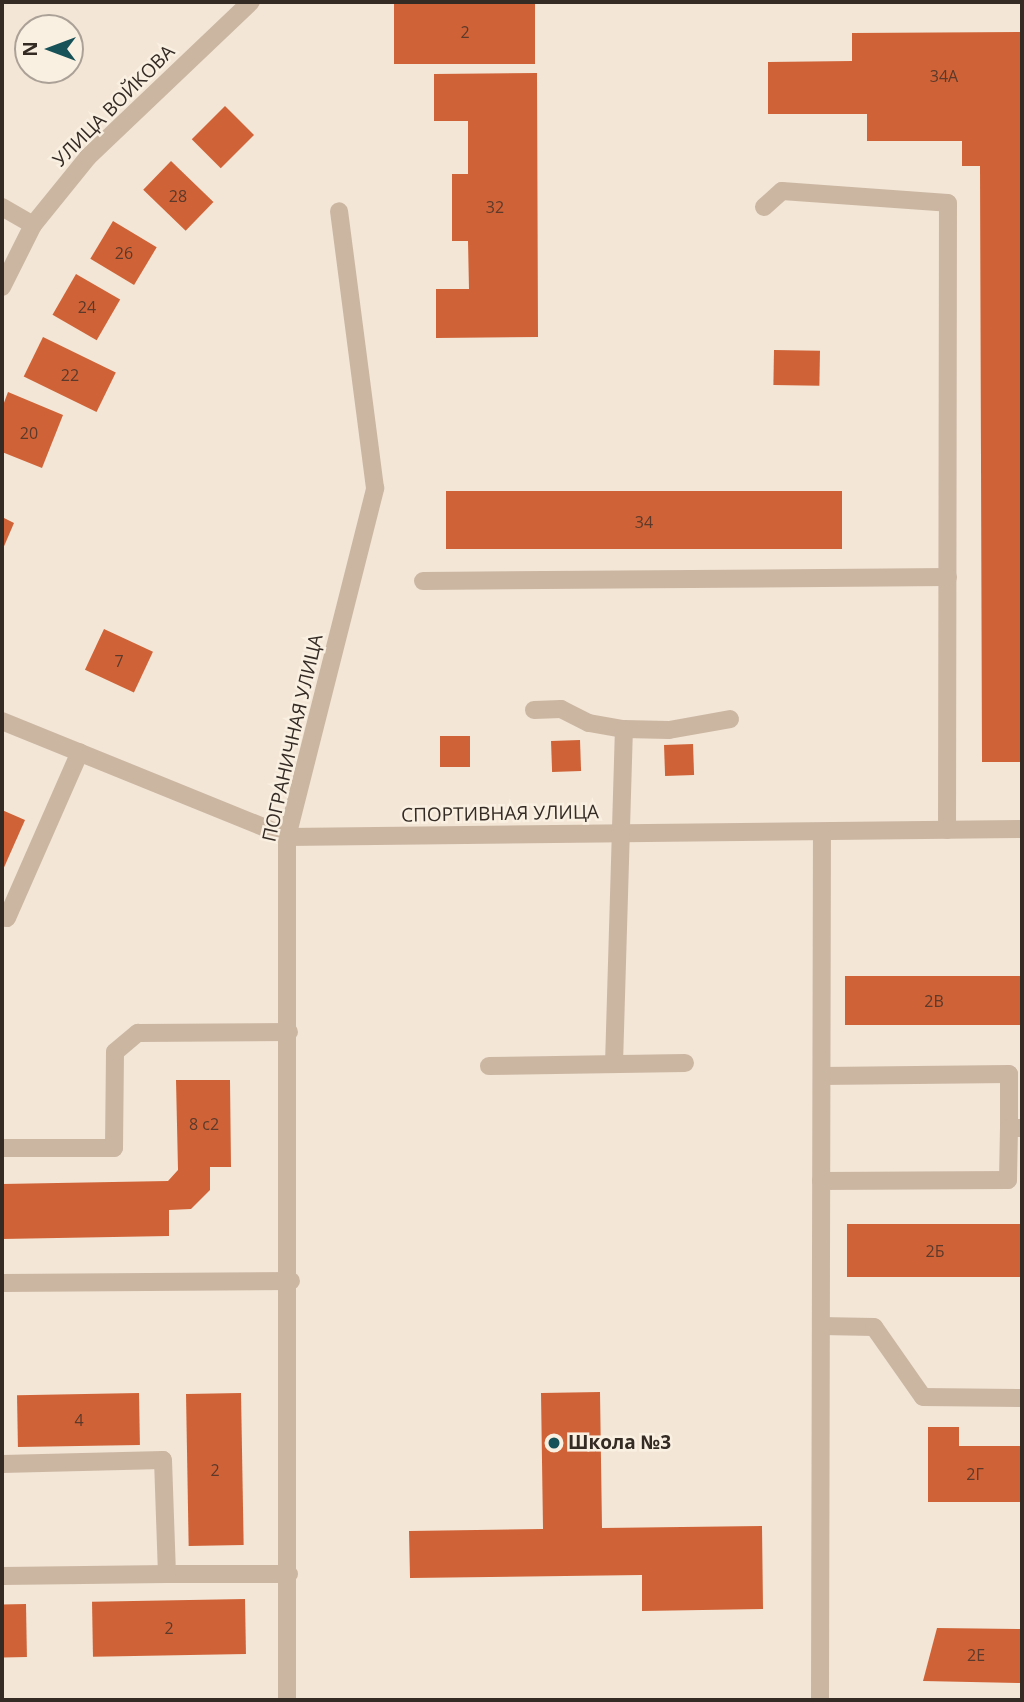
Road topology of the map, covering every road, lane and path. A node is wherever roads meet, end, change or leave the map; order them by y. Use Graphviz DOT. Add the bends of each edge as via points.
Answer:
graph roads {
  1 [pos="251,2"];
  2 [pos="2,207"];
  3 [pos="764,207"];
  4 [pos="339,211"];
  5 [pos="33,225"];
  6 [pos="2,287"];
  7 [pos="947,577"];
  8 [pos="423,581"];
  9 [pos="534,710"];
  10 [pos="730,719"];
  11 [pos="2,721"];
  12 [pos="624,729"];
  13 [pos="80,752"];
  14 [pos="947,830"];
  15 [pos="1022,830"];
  16 [pos="822,832"];
  17 [pos="622,834"];
  18 [pos="287,837"];
  19 [pos="2,916"];
  20 [pos="289,1032"];
  21 [pos="685,1062"];
  22 [pos="614,1064"];
  23 [pos="489,1066"];
  24 [pos="822,1076"];
  25 [pos="1016,1128"];
  26 [pos="2,1148"];
  27 [pos="821,1181"];
  28 [pos="290,1281"];
  29 [pos="2,1283"];
  30 [pos="821,1326"];
  31 [pos="1022,1398"];
  32 [pos="2,1464"];
  33 [pos="167,1574"];
  34 [pos="289,1574"];
  35 [pos="2,1576"];
  36 [pos="287,1700"];
  37 [pos="820,1700"];
  1 -- 5 [label="street, УЛИЦА ВОЙКОВА" via="88,157"];
  2 -- 5 [label="street"];
  3 -- 7 [label="street" via="782,191 948,203"];
  4 -- 18 [label="street, ПОГРАНИЧНАЯ УЛИЦА" via="375,488"];
  5 -- 6 [label="street, УЛИЦА ВОЙКОВА"];
  7 -- 8 [label="street"];
  7 -- 14 [label="street"];
  9 -- 12 [label="street" via="561,709 589,723"];
  10 -- 12 [label="street" via="669,730"];
  11 -- 13 [label="street, СПОРТИВНАЯ УЛИЦА"];
  12 -- 17 [label="street"];
  13 -- 18 [label="street, СПОРТИВНАЯ УЛИЦА"];
  13 -- 19 [label="street" via="7,918"];
  14 -- 15 [label="street, СПОРТИВНАЯ УЛИЦА"];
  14 -- 16 [label="street, СПОРТИВНАЯ УЛИЦА"];
  16 -- 17 [label="street, СПОРТИВНАЯ УЛИЦА"];
  16 -- 24 [label="street"];
  17 -- 18 [label="street, СПОРТИВНАЯ УЛИЦА"];
  17 -- 22 [label="street"];
  18 -- 20 [label="street, ПОГРАНИЧНАЯ УЛИЦА"];
  20 -- 26 [label="street" via="138,1033 115,1052 114,1148"];
  20 -- 28 [label="street, ПОГРАНИЧНАЯ УЛИЦА"];
  21 -- 22 [label="street"];
  22 -- 23 [label="street"];
  24 -- 25 [label="street" via="1009,1074"];
  24 -- 27 [label="street"];
  25 -- 27 [label="street" via="1008,1180"];
  27 -- 30 [label="street"];
  28 -- 29 [label="street"];
  28 -- 34 [label="street, ПОГРАНИЧНАЯ УЛИЦА"];
  30 -- 31 [label="street" via="874,1328 923,1397"];
  30 -- 37 [label="street"];
  32 -- 33 [label="street" via="163,1460"];
  33 -- 34 [label="street"];
  33 -- 35 [label="street"];
  34 -- 36 [label="street, ПОГРАНИЧНАЯ УЛИЦА"];
}
